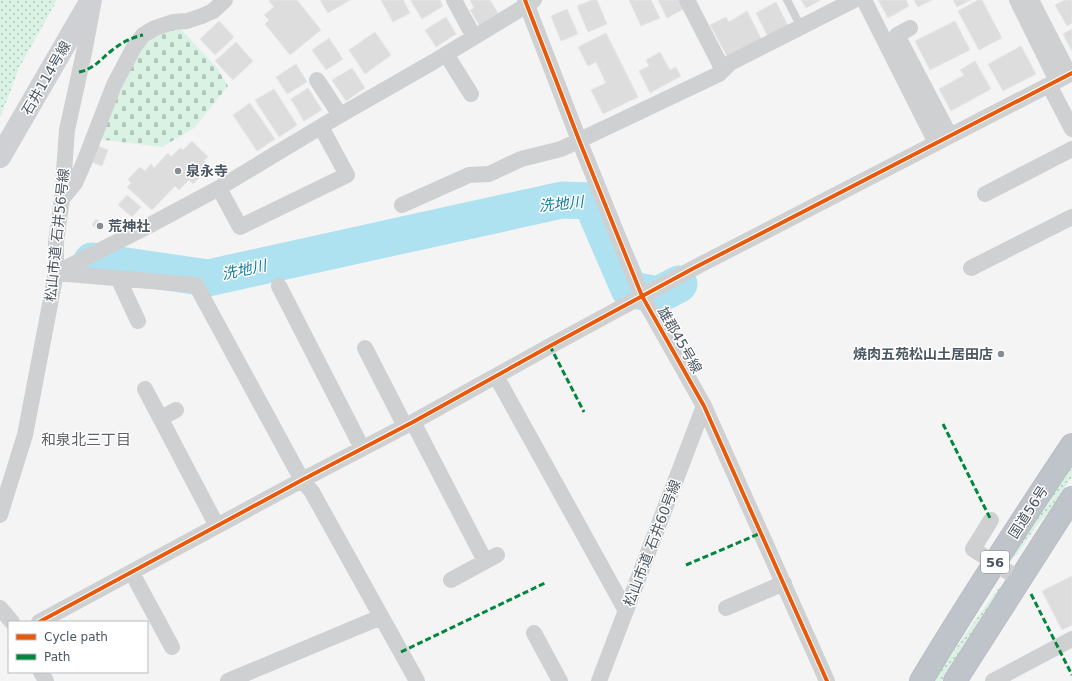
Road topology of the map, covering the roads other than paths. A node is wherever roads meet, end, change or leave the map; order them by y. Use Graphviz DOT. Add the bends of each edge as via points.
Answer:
graph roads {
  1 [pos="92,0"];
  2 [pos="225,0"];
  3 [pos="454,0"];
  4 [pos="687,0"];
  5 [pos="787,0"];
  6 [pos="854,0"];
  7 [pos="864,0"];
  8 [pos="1017,0"];
  9 [pos="1031,0"];
  10 [pos="531,1"];
  11 [pos="801,27"];
  12 [pos="910,28"];
  13 [pos="474,37"];
  14 [pos="446,54"];
  15 [pos="723,70"];
  16 [pos="1062,78"];
  17 [pos="317,80"];
  18 [pos="471,94"];
  19 [pos="340,115"];
  20 [pos="321,126"];
  21 [pos="1072,129"];
  22 [pos="579,140"];
  23 [pos="943,140"];
  24 [pos="1072,149"];
  25 [pos="0,157"];
  26 [pos="219,188"];
  27 [pos="985,194"];
  28 [pos="62,199"];
  29 [pos="402,205"];
  30 [pos="1072,217"];
  31 [pos="971,268"];
  32 [pos="56,273"];
  33 [pos="118,278"];
  34 [pos="279,286"];
  35 [pos="642,296"];
  36 [pos="138,321"];
  37 [pos="365,348"];
  38 [pos="496,376"];
  39 [pos="145,389"];
  40 [pos="704,406"];
  41 [pos="176,410"];
  42 [pos="161,418"];
  43 [pos="409,424"];
  44 [pos="1072,445"];
  45 [pos="362,448"];
  46 [pos="302,480"];
  47 [pos="1072,498"];
  48 [pos="0,514"];
  49 [pos="991,520"];
  50 [pos="217,526"];
  51 [pos="995,564"];
  52 [pos="132,572"];
  53 [pos="1019,579"];
  54 [pos="451,580"];
  55 [pos="784,583"];
  56 [pos="0,608"];
  57 [pos="726,608"];
  58 [pos="626,610"];
  59 [pos="381,617"];
  60 [pos="11,621"];
  61 [pos="41,621"];
  62 [pos="534,632"];
  63 [pos="1072,639"];
  64 [pos="172,647"];
  65 [pos="228,681"];
  66 [pos="417,681"];
  67 [pos="560,681"];
  68 [pos="599,681"];
  69 [pos="827,681"];
  70 [pos="921,681"];
  71 [pos="955,681"];
  72 [pos="993,681"];
  1 -- 25 [label="street, 石井114号線"];
  1 -- 28 [label="street, 松山市道 石井56号線" via="85,48 67,130"];
  2 -- 28 [label="street" via="213,11 202,16 173,22 143,35 114,85 75,183"];
  3 -- 13 [label="street"];
  4 -- 15 [label="street"];
  5 -- 11 [label="lane"];
  6 -- 11 [label="street"];
  7 -- 23 [label="street"];
  8 -- 16 [label="street"];
  9 -- 16 [label="street"];
  10 -- 13 [label="street"];
  10 -- 22 [label="street, 雄郡45号線"];
  11 -- 15 [label="street" via="730,63"];
  12 -- 23 [label="street" via="897,35"];
  13 -- 14 [label="street"];
  14 -- 18 [label="street"];
  14 -- 19 [label="street"];
  15 -- 22 [label="street"];
  16 -- 21 [label="street"];
  16 -- 23 [label="street"];
  17 -- 19 [label="street"];
  19 -- 20 [label="street"];
  20 -- 26 [label="street"];
  20 -- 26 [label="street" via="347,174 240,227"];
  22 -- 29 [label="street" via="521,159 489,174 469,175"];
  22 -- 35 [label="street, 雄郡45号線"];
  23 -- 35 [label="street"];
  24 -- 27 [label="street"];
  26 -- 32 [label="street"];
  28 -- 32 [label="street, 松山市道 石井56号線" via="56,242"];
  30 -- 31 [label="street"];
  32 -- 33 [label="street"];
  32 -- 48 [label="street, 松山市道 石井56号線" via="25,435"];
  33 -- 36 [label="street"];
  33 -- 46 [label="street" via="196,285"];
  34 -- 45 [label="street"];
  35 -- 38 [label="street"];
  35 -- 40 [label="street, 雄郡45号線"];
  37 -- 43 [label="street"];
  38 -- 43 [label="street"];
  38 -- 58 [label="street"];
  39 -- 42 [label="street"];
  40 -- 55 [label="street, 雄郡45号線"];
  40 -- 58 [label="street, 松山市道 石井60号線"];
  41 -- 42 [label="street"];
  42 -- 50 [label="street"];
  43 -- 45 [label="street"];
  43 -- 54 [label="street" via="491,558"];
  44 -- 51 [label="highway, 国道56号 / 56"];
  45 -- 46 [label="street"];
  46 -- 50 [label="street"];
  46 -- 59 [label="street" via="312,492"];
  47 -- 53 [label="highway, 国道56号 / 56"];
  49 -- 51 [label="street" via="973,549"];
  50 -- 52 [label="street"];
  51 -- 53 [label="street"];
  51 -- 70 [label="highway, 国道56号 / 56"];
  52 -- 61 [label="street"];
  52 -- 64 [label="street"];
  53 -- 71 [label="highway, 国道56号 / 56"];
  55 -- 57 [label="street"];
  55 -- 69 [label="street, 雄郡45号線"];
  56 -- 60 [label="street"];
  58 -- 68 [label="street, 松山市道 石井60号線"];
  59 -- 65 [label="street"];
  59 -- 66 [label="street"];
  62 -- 67 [label="street"];
  63 -- 72 [label="street"];
}
